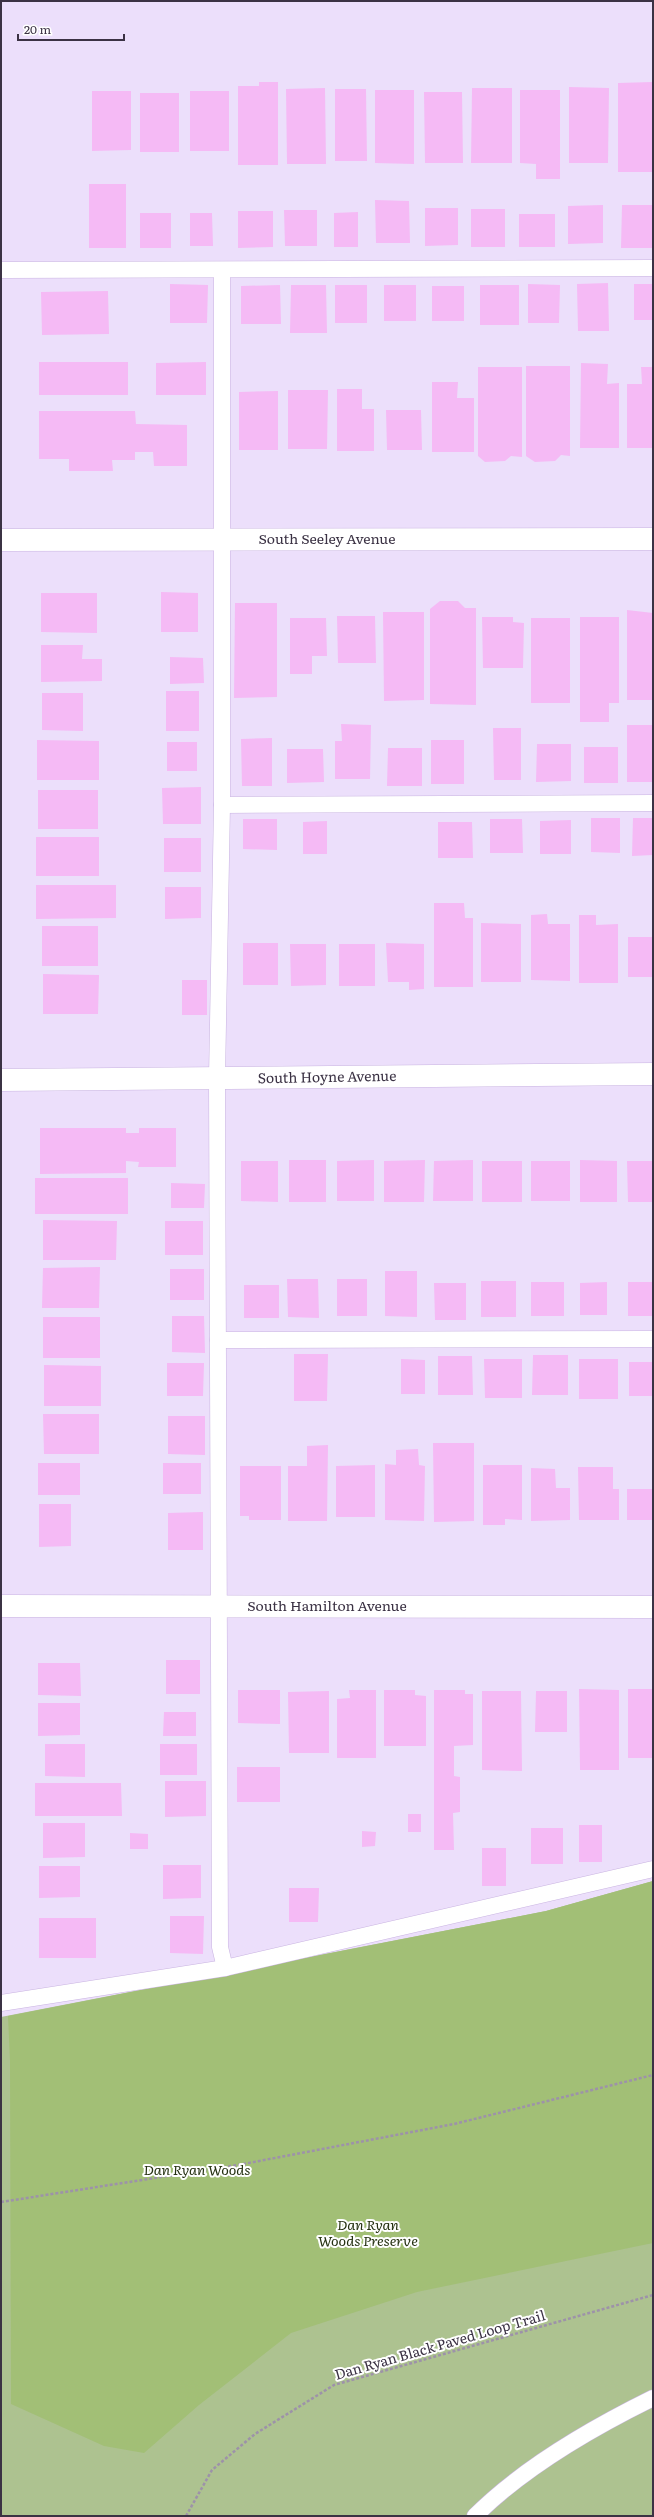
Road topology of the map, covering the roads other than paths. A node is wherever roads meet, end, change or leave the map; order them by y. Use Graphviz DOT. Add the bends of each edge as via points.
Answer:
graph roads {
  1 [pos="653,268"];
  2 [pos="1,270"];
  3 [pos="222,270"];
  4 [pos="653,539"];
  5 [pos="1,540"];
  6 [pos="221,540"];
  7 [pos="653,803"];
  8 [pos="222,804"];
  9 [pos="653,1074"];
  10 [pos="217,1078"];
  11 [pos="1,1080"];
  12 [pos="653,1339"];
  13 [pos="218,1340"];
  14 [pos="218,1605"];
  15 [pos="1,1606"];
  16 [pos="653,1607"];
  17 [pos="653,1869"];
  18 [pos="225,1968"];
  19 [pos="1,2003"];
  20 [pos="653,2398"];
  21 [pos="475,2516"];
  1 -- 3 [label="lane"];
  2 -- 3 [label="lane"];
  3 -- 6 [label="lane"];
  4 -- 6 [label="street, South Seeley Avenue"];
  5 -- 6 [label="street, South Seeley Avenue"];
  6 -- 8 [label="lane"];
  7 -- 8 [label="lane"];
  8 -- 10 [label="lane"];
  9 -- 10 [label="street, South Hoyne Avenue"];
  10 -- 11 [label="street, South Hoyne Avenue"];
  10 -- 13 [label="lane"];
  12 -- 13 [label="lane"];
  13 -- 14 [label="lane"];
  14 -- 15 [label="street, South Hamilton Avenue"];
  14 -- 16 [label="street, South Hamilton Avenue"];
  14 -- 18 [label="lane" via="220,1947"];
  17 -- 18 [label="lane"];
  18 -- 19 [label="lane"];
  20 -- 21 [label="lane" via="604,2422 548,2458"];
}
